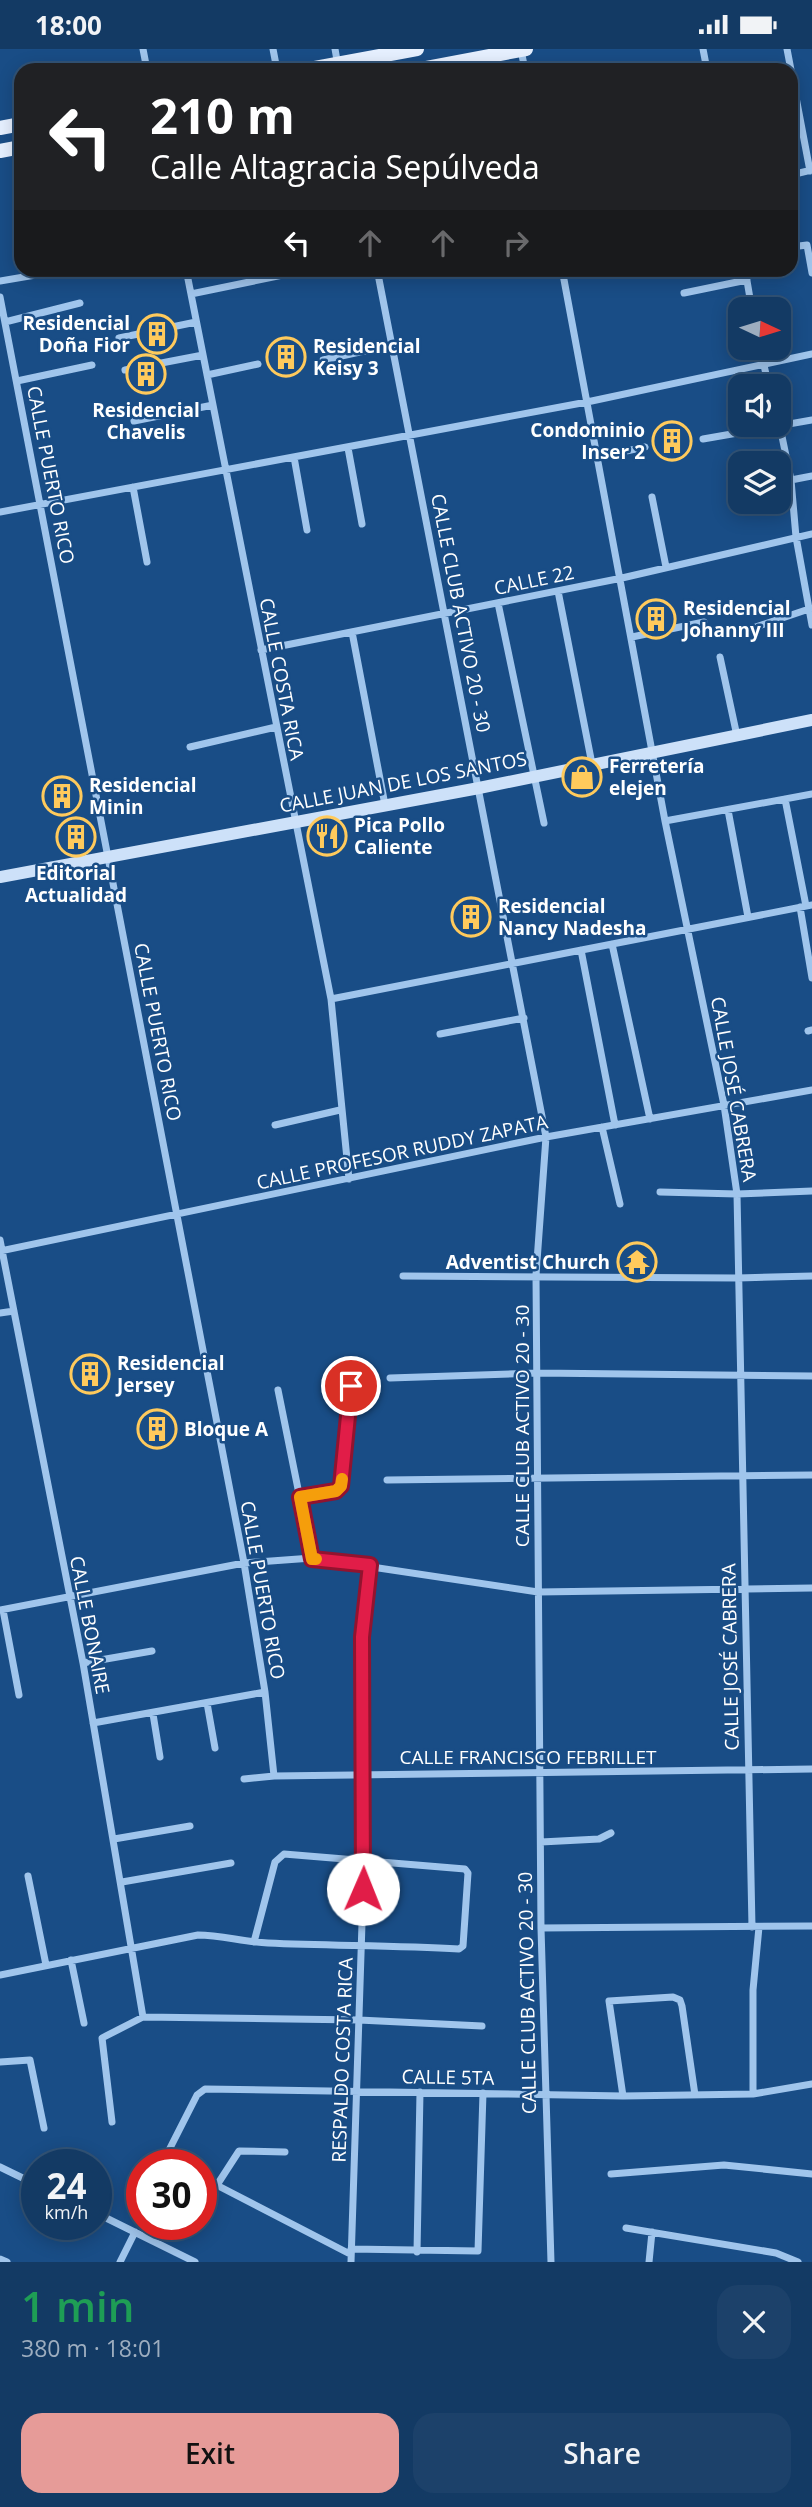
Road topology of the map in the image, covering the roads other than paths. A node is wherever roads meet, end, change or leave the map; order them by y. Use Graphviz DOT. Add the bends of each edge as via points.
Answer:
graph roads {
  1 [pos="417,49"];
  2 [pos="526,49"];
  3 [pos="521,50"];
  4 [pos="338,61"];
  5 [pos="453,63"];
  6 [pos="798,105"];
  7 [pos="811,171"];
  8 [pos="798,246"];
  9 [pos="812,273"];
  10 [pos="23,277"];
  11 [pos="188,277"];
  12 [pos="273,277"];
  13 [pos="379,277"];
  14 [pos="564,277"];
  15 [pos="746,277"];
  16 [pos="0,281"];
  17 [pos="747,281"];
  18 [pos="684,293"];
  19 [pos="191,294"];
  20 [pos="0,297"];
  21 [pos="750,297"];
  22 [pos="80,303"];
  23 [pos="5,322"];
  24 [pos="196,322"];
  25 [pos="119,338"];
  26 [pos="392,345"];
  27 [pos="812,353"];
  28 [pos="203,355"];
  29 [pos="323,360"];
  30 [pos="763,363"];
  31 [pos="258,364"];
  32 [pos="92,365"];
  33 [pos="125,370"];
  34 [pos="766,374"];
  35 [pos="206,375"];
  36 [pos="17,381"];
  37 [pos="587,402"];
  38 [pos="213,405"];
  39 [pos="134,421"];
  40 [pos="812,421"];
  41 [pos="791,423"];
  42 [pos="411,434"];
  43 [pos="728,434"];
  44 [pos="703,439"];
  45 [pos="348,447"];
  46 [pos="645,447"];
  47 [pos="294,457"];
  48 [pos="598,457"];
  49 [pos="225,469"];
  50 [pos="812,476"];
  51 [pos="791,480"];
  52 [pos="133,487"];
  53 [pos="652,498"];
  54 [pos="42,504"];
  55 [pos="0,512"];
  56 [pos="362,524"];
  57 [pos="307,530"];
  58 [pos="812,534"];
  59 [pos="796,537"];
  60 [pos="147,562"];
  61 [pos="666,567"];
  62 [pos="622,577"];
  63 [pos="558,591"];
  64 [pos="498,603"];
  65 [pos="809,609"];
  66 [pos="444,615"];
  67 [pos="704,622"];
  68 [pos="812,625"];
  69 [pos="352,632"];
  70 [pos="735,633"];
  71 [pos="632,637"];
  72 [pos="261,650"];
  73 [pos="720,657"];
  74 [pos="812,720"];
  75 [pos="276,727"];
  76 [pos="737,736"];
  77 [pos="190,747"];
  78 [pos="652,751"];
  79 [pos="592,764"];
  80 [pos="534,776"];
  81 [pos="480,788"];
  82 [pos="812,795"];
  83 [pos="785,799"];
  84 [pos="386,805"];
  85 [pos="728,810"];
  86 [pos="665,821"];
  87 [pos="296,822"];
  88 [pos="544,823"];
  89 [pos="107,858"];
  90 [pos="0,877"];
  91 [pos="806,906"];
  92 [pos="748,917"];
  93 [pos="688,930"];
  94 [pos="612,944"];
  95 [pos="581,950"];
  96 [pos="514,964"];
  97 [pos="812,978"];
  98 [pos="331,999"];
  99 [pos="524,1018"];
  100 [pos="440,1034"];
  101 [pos="812,1090"];
  102 [pos="724,1105"];
  103 [pos="340,1110"];
  104 [pos="650,1119"];
  105 [pos="275,1125"];
  106 [pos="615,1125"];
  107 [pos="602,1127"];
  108 [pos="546,1137"];
  109 [pos="349,1179"];
  110 [pos="812,1191"];
  111 [pos="660,1192"];
  112 [pos="737,1194"];
  113 [pos="620,1205"];
  114 [pos="178,1214"];
  115 [pos="0,1240"];
  116 [pos="1,1250"];
  117 [pos="536,1275"];
  118 [pos="403,1276"];
  119 [pos="812,1276"];
  120 [pos="738,1279"];
  121 [pos="14,1311"];
  122 [pos="0,1313"];
  123 [pos="354,1361"];
  124 [pos="537,1373"];
  125 [pos="812,1377"];
  126 [pos="390,1378"];
  127 [pos="740,1378"];
  128 [pos="278,1390"];
  129 [pos="812,1475"];
  130 [pos="740,1476"];
  131 [pos="539,1478"];
  132 [pos="387,1480"];
  133 [pos="300,1497"];
  134 [pos="312,1559"];
  135 [pos="244,1563"];
  136 [pos="370,1565"];
  137 [pos="812,1588"];
  138 [pos="744,1591"];
  139 [pos="538,1592"];
  140 [pos="69,1596"];
  141 [pos="2,1610"];
  142 [pos="152,1651"];
  143 [pos="83,1663"];
  144 [pos="265,1692"];
  145 [pos="19,1695"];
  146 [pos="206,1703"];
  147 [pos="153,1714"];
  148 [pos="93,1723"];
  149 [pos="215,1748"];
  150 [pos="160,1757"];
  151 [pos="812,1769"];
  152 [pos="748,1771"];
  153 [pos="539,1773"];
  154 [pos="364,1774"];
  155 [pos="274,1776"];
  156 [pos="244,1779"];
  157 [pos="190,1826"];
  158 [pos="611,1833"];
  159 [pos="114,1839"];
  160 [pos="541,1842"];
  161 [pos="364,1862"];
  162 [pos="231,1863"];
  163 [pos="28,1876"];
  164 [pos="122,1882"];
  165 [pos="812,1926"];
  166 [pos="755,1927"];
  167 [pos="541,1928"];
  168 [pos="254,1942"];
  169 [pos="362,1944"];
  170 [pos="132,1949"];
  171 [pos="71,1960"];
  172 [pos="46,1965"];
  173 [pos="0,1975"];
  174 [pos="143,2017"];
  175 [pos="359,2020"];
  176 [pos="84,2023"];
  177 [pos="482,2026"];
  178 [pos="0,2062"];
  179 [pos="812,2084"];
  180 [pos="356,2090"];
  181 [pos="420,2092"];
  182 [pos="483,2093"];
  183 [pos="753,2094"];
  184 [pos="544,2095"];
  185 [pos="695,2095"];
  186 [pos="623,2096"];
  187 [pos="112,2122"];
  188 [pos="44,2128"];
  189 [pos="171,2149"];
  190 [pos="285,2153"];
  191 [pos="0,2167"];
  192 [pos="812,2173"];
  193 [pos="611,2174"];
  194 [pos="21,2177"];
  195 [pos="217,2185"];
  196 [pos="626,2228"];
  197 [pos="652,2232"];
  198 [pos="131,2240"];
  199 [pos="151,2240"];
  200 [pos="417,2252"];
  201 [pos="351,2255"];
  202 [pos="0,2259"];
  203 [pos="7,2262"];
  204 [pos="120,2262"];
  205 [pos="195,2262"];
  206 [pos="551,2262"];
  207 [pos="649,2262"];
  208 [pos="798,2262"];
  1 -- 4 [label="main road"];
  2 -- 3 [label="main road"];
  3 -- 5 [label="main road"];
  6 -- 7 [label="street"];
  8 -- 9 [label="street" via="807,245"];
  10 -- 16 [label="street"];
  11 -- 19 [label="street, CALLE COSTA RICA"];
  12 -- 19 [label="street"];
  13 -- 26 [label="street, CALLE CLUB ACTIVO 20 - 30"];
  14 -- 37 [label="street, CALLE JOSÉ CABRERA"];
  15 -- 17 [label="street"];
  17 -- 18 [label="street"];
  17 -- 21 [label="street"];
  19 -- 24 [label="street, CALLE COSTA RICA"];
  20 -- 23 [label="street, CALLE PUERTO RICO"];
  22 -- 23 [label="street"];
  23 -- 36 [label="street, CALLE PUERTO RICO"];
  24 -- 25 [label="street"];
  24 -- 28 [label="street, CALLE COSTA RICA"];
  26 -- 29 [label="street"];
  26 -- 42 [label="street, CALLE CLUB ACTIVO 20 - 30"];
  27 -- 30 [label="street"];
  28 -- 33 [label="street"];
  28 -- 35 [label="street, CALLE COSTA RICA"];
  30 -- 34 [label="street"];
  30 -- 37 [label="street"];
  31 -- 35 [label="street"];
  32 -- 36 [label="street"];
  35 -- 38 [label="street, CALLE COSTA RICA"];
  36 -- 54 [label="street, CALLE PUERTO RICO"];
  37 -- 42 [label="street"];
  37 -- 48 [label="street, CALLE JOSÉ CABRERA"];
  38 -- 39 [label="street"];
  38 -- 49 [label="street, CALLE COSTA RICA"];
  40 -- 41 [label="street"];
  42 -- 45 [label="street"];
  42 -- 66 [label="street, CALLE CLUB ACTIVO 20 - 30"];
  43 -- 44 [label="street"];
  45 -- 47 [label="street"];
  45 -- 56 [label="street"];
  46 -- 48 [label="street"];
  47 -- 49 [label="street"];
  47 -- 57 [label="street"];
  48 -- 62 [label="street, CALLE JOSÉ CABRERA"];
  49 -- 52 [label="street"];
  49 -- 72 [label="street, CALLE COSTA RICA"];
  50 -- 51 [label="street"];
  51 -- 59 [label="street"];
  52 -- 54 [label="street"];
  52 -- 60 [label="street"];
  53 -- 61 [label="street"];
  54 -- 55 [label="street"];
  54 -- 89 [label="street, CALLE PUERTO RICO"];
  58 -- 59 [label="street, CALLE 22"];
  59 -- 61 [label="street, CALLE 22"];
  59 -- 65 [label="street"];
  61 -- 62 [label="street, CALLE 22"];
  62 -- 63 [label="street, CALLE 22"];
  62 -- 71 [label="street, CALLE JOSÉ CABRERA"];
  63 -- 64 [label="street, CALLE 22"];
  63 -- 79 [label="street"];
  64 -- 66 [label="street, CALLE 22"];
  64 -- 80 [label="street"];
  65 -- 68 [label="street"];
  65 -- 70 [label="street"];
  66 -- 69 [label="street, CALLE 22"];
  66 -- 81 [label="street, CALLE CLUB ACTIVO 20 - 30"];
  67 -- 71 [label="street"];
  69 -- 72 [label="street, CALLE 22"];
  69 -- 84 [label="street"];
  71 -- 78 [label="street, CALLE JOSÉ CABRERA"];
  72 -- 75 [label="street, CALLE COSTA RICA"];
  73 -- 76 [label="street"];
  74 -- 76 [label="street, CALLE JUAN DE LOS SANTOS"];
  75 -- 77 [label="street"];
  75 -- 87 [label="street, CALLE COSTA RICA"];
  76 -- 78 [label="street, CALLE JUAN DE LOS SANTOS"];
  78 -- 79 [label="street, CALLE JUAN DE LOS SANTOS"];
  78 -- 86 [label="street, CALLE JOSÉ CABRERA"];
  79 -- 80 [label="street, CALLE JUAN DE LOS SANTOS"];
  80 -- 81 [label="street, CALLE JUAN DE LOS SANTOS"];
  80 -- 88 [label="street"];
  81 -- 84 [label="street, CALLE JUAN DE LOS SANTOS"];
  81 -- 96 [label="street, CALLE CLUB ACTIVO 20 - 30"];
  82 -- 83 [label="street"];
  83 -- 85 [label="street"];
  83 -- 91 [label="street"];
  84 -- 87 [label="street, CALLE JUAN DE LOS SANTOS"];
  85 -- 86 [label="street"];
  85 -- 92 [label="street"];
  86 -- 93 [label="street, CALLE JOSÉ CABRERA"];
  87 -- 89 [label="street, CALLE JUAN DE LOS SANTOS"];
  87 -- 98 [label="street, CALLE COSTA RICA"];
  89 -- 90 [label="street, CALLE JUAN DE LOS SANTOS"];
  89 -- 114 [label="street, CALLE PUERTO RICO"];
  91 -- 92 [label="street"];
  91 -- 97 [label="street"];
  92 -- 93 [label="street"];
  93 -- 94 [label="street"];
  93 -- 102 [label="street, CALLE JOSÉ CABRERA"];
  94 -- 95 [label="street"];
  94 -- 104 [label="street"];
  95 -- 96 [label="street"];
  95 -- 106 [label="street"];
  96 -- 98 [label="street"];
  96 -- 99 [label="street, CALLE CLUB ACTIVO 20 - 30"];
  98 -- 103 [label="street, CALLE COSTA RICA"];
  99 -- 100 [label="street"];
  99 -- 108 [label="street, CALLE CLUB ACTIVO 20 - 30"];
  101 -- 102 [label="street, CALLE PROFESOR RUDDY ZAPATA"];
  102 -- 104 [label="street, CALLE PROFESOR RUDDY ZAPATA"];
  102 -- 112 [label="street, CALLE JOSÉ CABRERA"];
  103 -- 105 [label="street"];
  103 -- 109 [label="street, CALLE COSTA RICA"];
  104 -- 106 [label="street, CALLE PROFESOR RUDDY ZAPATA"];
  106 -- 107 [label="street, CALLE PROFESOR RUDDY ZAPATA"];
  107 -- 108 [label="street, CALLE PROFESOR RUDDY ZAPATA"];
  107 -- 113 [label="street"];
  108 -- 109 [label="street, CALLE PROFESOR RUDDY ZAPATA"];
  108 -- 117 [label="street, CALLE CLUB ACTIVO 20 - 30"];
  109 -- 114 [label="street, CALLE PROFESOR RUDDY ZAPATA"];
  110 -- 112 [label="street"];
  111 -- 112 [label="street"];
  112 -- 120 [label="street, CALLE JOSÉ CABRERA"];
  114 -- 116 [label="street, CALLE PROFESOR RUDDY ZAPATA"];
  114 -- 135 [label="street, CALLE PUERTO RICO"];
  115 -- 116 [label="street, CALLE BONAIRE"];
  116 -- 121 [label="street, CALLE BONAIRE"];
  117 -- 118 [label="street"];
  117 -- 120 [label="street"];
  117 -- 124 [label="street, CALLE CLUB ACTIVO 20 - 30"];
  119 -- 120 [label="street"];
  120 -- 127 [label="street, CALLE JOSÉ CABRERA"];
  121 -- 122 [label="street"];
  121 -- 140 [label="street, CALLE BONAIRE"];
  123 -- 133 [label="street" via="341,1486 336,1491"];
  124 -- 126 [label="street"];
  124 -- 127 [label="street"];
  124 -- 131 [label="street, CALLE CLUB ACTIVO 20 - 30"];
  125 -- 127 [label="street"];
  127 -- 130 [label="street, CALLE JOSÉ CABRERA"];
  128 -- 133 [label="street"];
  129 -- 130 [label="street"];
  130 -- 131 [label="street"];
  130 -- 138 [label="street, CALLE JOSÉ CABRERA"];
  131 -- 132 [label="street"];
  131 -- 139 [label="street, CALLE CLUB ACTIVO 20 - 30"];
  133 -- 134 [label="street"];
  134 -- 135 [label="street"];
  134 -- 136 [label="street"];
  135 -- 140 [label="street"];
  135 -- 144 [label="street, CALLE PUERTO RICO"];
  136 -- 139 [label="street"];
  136 -- 154 [label="street, RESPALDO COSTA RICA" via="362,1637"];
  137 -- 138 [label="street"];
  138 -- 139 [label="street"];
  138 -- 152 [label="street, CALLE JOSÉ CABRERA"];
  139 -- 153 [label="street, CALLE CLUB ACTIVO 20 - 30"];
  140 -- 141 [label="street"];
  140 -- 143 [label="street, CALLE BONAIRE"];
  141 -- 145 [label="street"];
  142 -- 143 [label="street"];
  143 -- 148 [label="street, CALLE BONAIRE"];
  144 -- 146 [label="street"];
  144 -- 155 [label="street, CALLE PUERTO RICO"];
  146 -- 147 [label="street"];
  146 -- 149 [label="street"];
  147 -- 148 [label="street"];
  147 -- 150 [label="street"];
  148 -- 159 [label="street, CALLE BONAIRE"];
  151 -- 152 [label="street, CALLE FRANCISCO FEBRILLET"];
  152 -- 153 [label="street, CALLE FRANCISCO FEBRILLET"];
  152 -- 166 [label="street, CALLE JOSÉ CABRERA"];
  153 -- 154 [label="street, CALLE FRANCISCO FEBRILLET"];
  153 -- 160 [label="street, CALLE CLUB ACTIVO 20 - 30"];
  154 -- 155 [label="street, CALLE FRANCISCO FEBRILLET"];
  154 -- 161 [label="street, RESPALDO COSTA RICA"];
  155 -- 156 [label="street, CALLE FRANCISCO FEBRILLET"];
  157 -- 159 [label="street"];
  158 -- 160 [label="street" via="599,1839"];
  159 -- 164 [label="street, CALLE BONAIRE"];
  160 -- 167 [label="street, CALLE CLUB ACTIVO 20 - 30"];
  161 -- 168 [label="street" via="278,1857"];
  161 -- 169 [label="street, RESPALDO COSTA RICA"];
  161 -- 169 [label="street" via="467,1870 462,1948"];
  162 -- 164 [label="street"];
  163 -- 172 [label="street"];
  164 -- 170 [label="street, CALLE BONAIRE"];
  165 -- 166 [label="street"];
  166 -- 167 [label="street"];
  166 -- 183 [label="street, CALLE JOSÉ CABRERA"];
  167 -- 184 [label="street, CALLE CLUB ACTIVO 20 - 30"];
  168 -- 169 [label="street"];
  168 -- 170 [label="street" via="198,1935"];
  169 -- 175 [label="street, RESPALDO COSTA RICA"];
  170 -- 171 [label="street"];
  170 -- 174 [label="street, CALLE BONAIRE"];
  171 -- 172 [label="street"];
  171 -- 176 [label="street"];
  172 -- 173 [label="street"];
  174 -- 175 [label="street"];
  174 -- 187 [label="street" via="102,2038"];
  175 -- 177 [label="street"];
  175 -- 180 [label="street, RESPALDO COSTA RICA"];
  178 -- 188 [label="street" via="30,2060"];
  179 -- 183 [label="street, CALLE 5TA"];
  180 -- 181 [label="street, CALLE 5TA"];
  180 -- 189 [label="street, CALLE 5TA" via="200,2091"];
  180 -- 201 [label="street, RESPALDO COSTA RICA"];
  181 -- 182 [label="street, CALLE 5TA"];
  181 -- 200 [label="street"];
  182 -- 184 [label="street, CALLE 5TA"];
  182 -- 200 [label="street" via="478,2251"];
  183 -- 185 [label="street, CALLE 5TA"];
  184 -- 186 [label="street, CALLE 5TA"];
  184 -- 206 [label="street, CALLE CLUB ACTIVO 20 - 30"];
  185 -- 186 [label="street, CALLE 5TA"];
  185 -- 186 [label="street" via="680,2000 673,1997 609,2001"];
  190 -- 195 [label="street" via="239,2151"];
  191 -- 194 [label="street"];
  192 -- 193 [label="street" via="724,2165"];
  195 -- 201 [label="street"];
  196 -- 197 [label="street"];
  197 -- 207 [label="street"];
  197 -- 208 [label="street" via="776,2253"];
  198 -- 204 [label="street"];
  199 -- 205 [label="street"];
  200 -- 201 [label="street"];
  202 -- 203 [label="street"];
}
